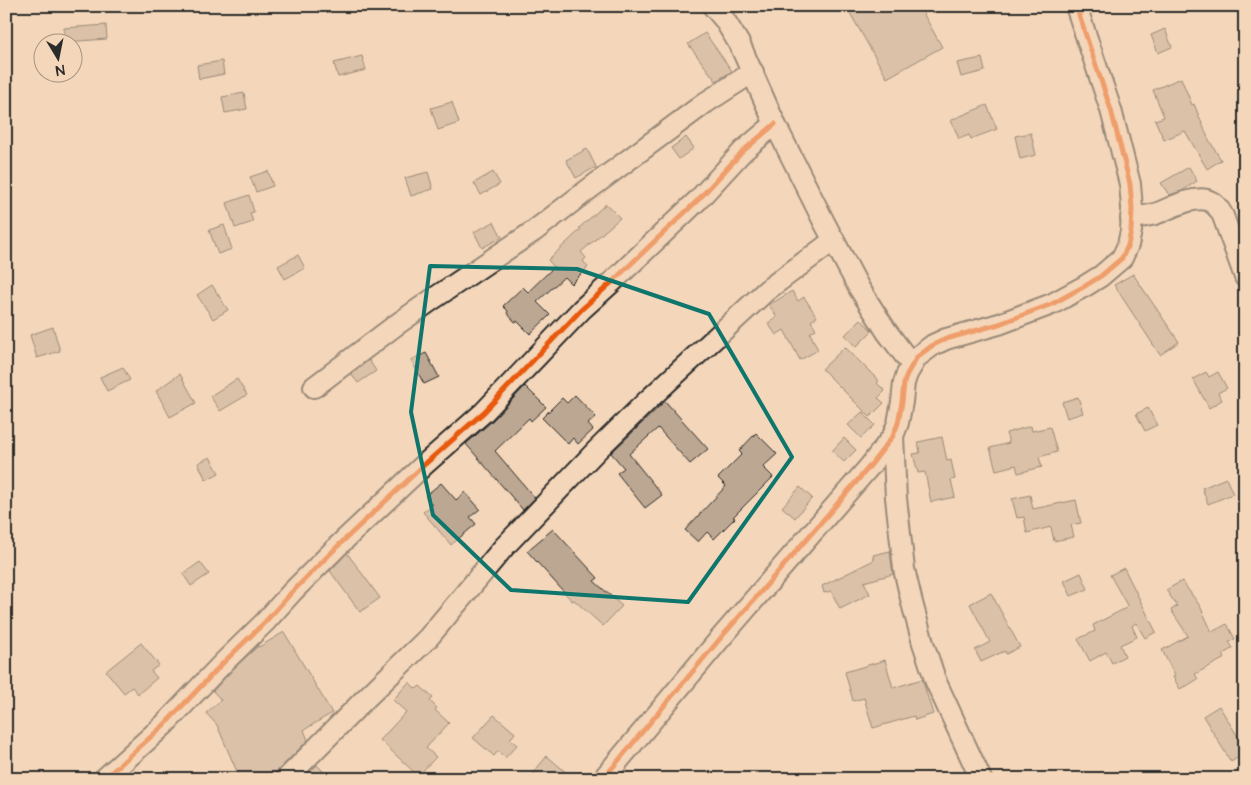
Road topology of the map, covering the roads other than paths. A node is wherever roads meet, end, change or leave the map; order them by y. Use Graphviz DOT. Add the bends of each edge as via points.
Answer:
graph roads {
  1 [pos="713,6"];
  2 [pos="1076,6"];
  3 [pos="753,72"];
  4 [pos="775,124"];
  5 [pos="1132,218"];
  6 [pos="834,240"];
  7 [pos="1245,277"];
  8 [pos="912,365"];
  9 [pos="314,387"];
  10 [pos="894,436"];
  11 [pos="104,779"];
  12 [pos="286,779"];
  13 [pos="603,779"];
  14 [pos="981,779"];
  1 -- 3 [label="street" via="732,32"];
  2 -- 5 [label="street" via="1113,119 1130,184"];
  3 -- 4 [label="street"];
  3 -- 9 [label="street" via="705,103 534,231 432,299"];
  4 -- 6 [label="street"];
  4 -- 11 [label="street" via="743,151 687,211 582,310 484,412 340,544 165,724"];
  5 -- 7 [label="street" via="1182,203 1209,200 1224,216"];
  5 -- 8 [label="street" via="1128,245 1122,258 1101,276 1037,310 933,345"];
  6 -- 8 [label="street" via="859,288"];
  6 -- 12 [label="street" via="767,290 621,426 504,547 428,638"];
  8 -- 10 [label="street" via="904,383"];
  10 -- 13 [label="street"];
  10 -- 14 [label="street" via="896,498 904,569 912,603 936,682"];
}
